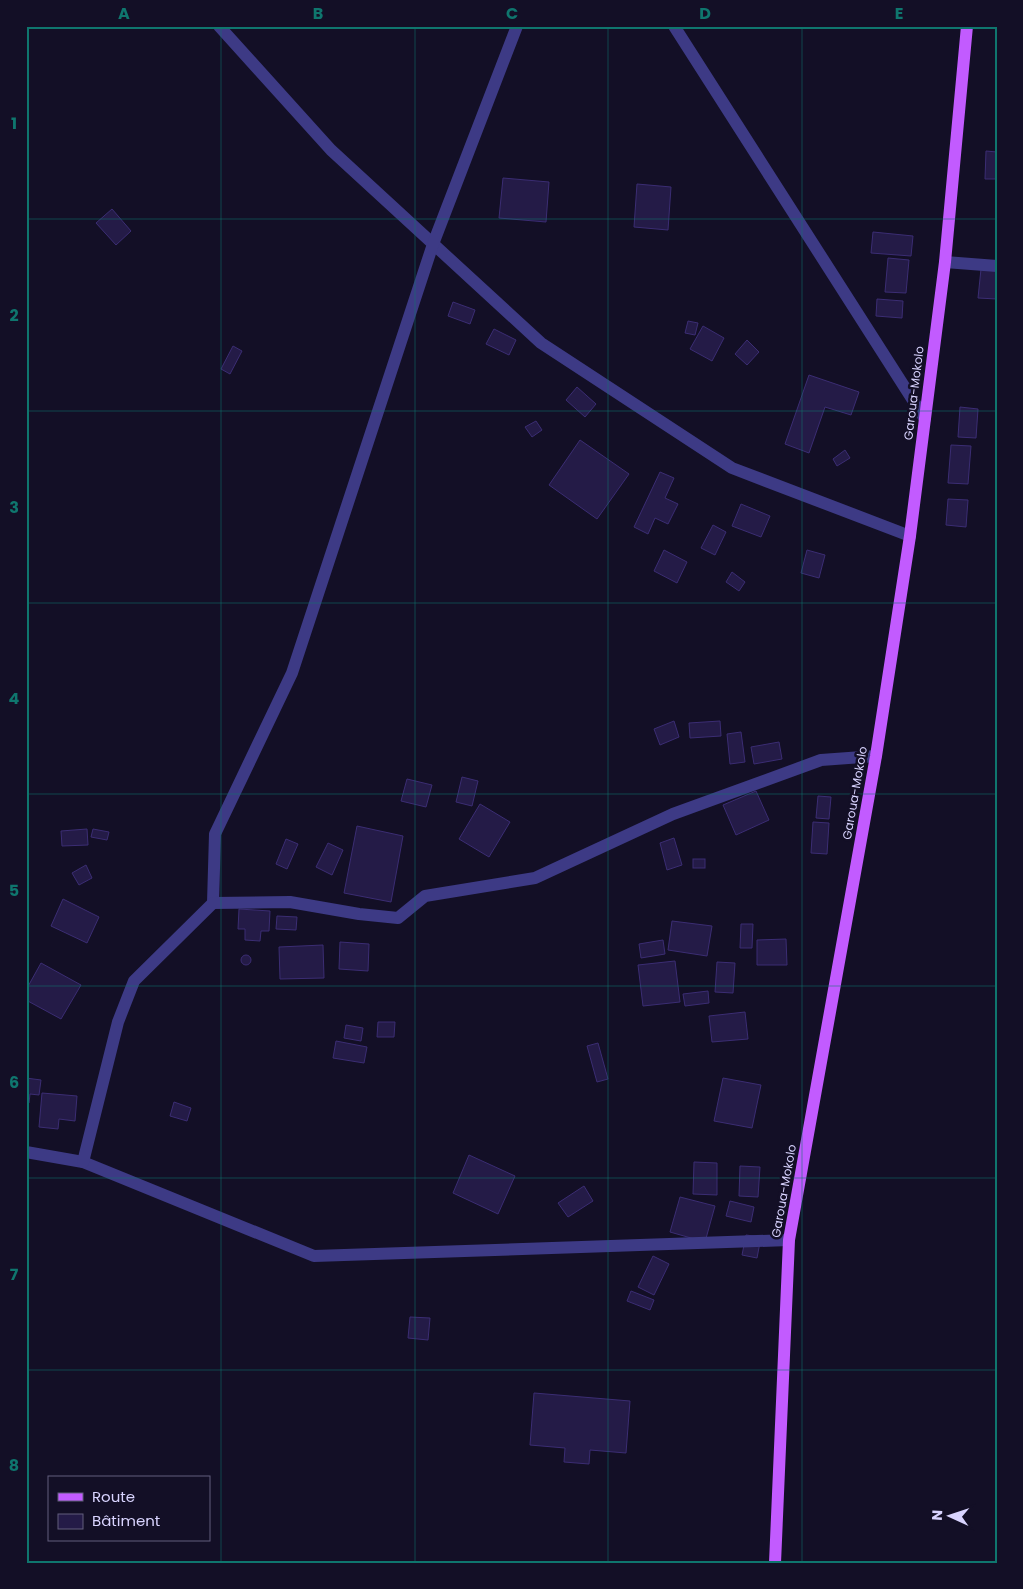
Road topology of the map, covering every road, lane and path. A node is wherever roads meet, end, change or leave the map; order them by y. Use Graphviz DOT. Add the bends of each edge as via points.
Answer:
graph roads {
  1 [pos="219,26"];
  2 [pos="517,26"];
  3 [pos="674,26"];
  4 [pos="967,26"];
  5 [pos="433,244"];
  6 [pos="945,262"];
  7 [pos="997,266"];
  8 [pos="925,419"];
  9 [pos="910,536"];
  10 [pos="876,756"];
  11 [pos="213,903"];
  12 [pos="26,1152"];
  13 [pos="83,1162"];
  14 [pos="789,1240"];
  15 [pos="775,1563"];
  1 -- 5 [label="street" via="331,150"];
  2 -- 5 [label="street"];
  3 -- 8 [label="street"];
  4 -- 6 [label="main road, Garoua-Mokolo"];
  5 -- 9 [label="street" via="541,343 732,468"];
  5 -- 11 [label="street" via="292,673 215,834"];
  6 -- 7 [label="street"];
  6 -- 8 [label="main road, Garoua-Mokolo"];
  8 -- 9 [label="main road, Garoua-Mokolo"];
  9 -- 10 [label="main road, Garoua-Mokolo"];
  10 -- 11 [label="street" via="820,760 673,814 535,878 425,896 398,918 290,902"];
  10 -- 14 [label="main road, Garoua-Mokolo"];
  11 -- 13 [label="street" via="134,981 118,1022"];
  12 -- 13 [label="street"];
  13 -- 14 [label="street" via="314,1256"];
  14 -- 15 [label="main road, Garoua-Mokolo"];
}
